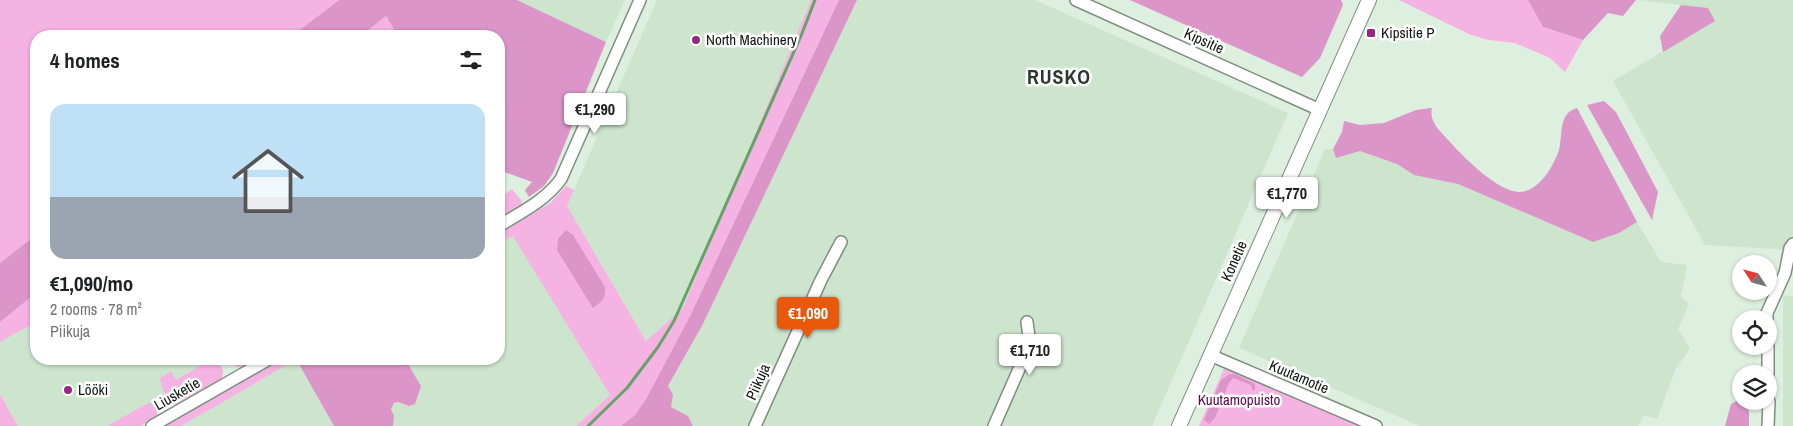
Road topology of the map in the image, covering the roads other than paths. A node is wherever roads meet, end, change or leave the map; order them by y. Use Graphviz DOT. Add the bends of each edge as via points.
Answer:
graph roads {
  1 [pos="640,0"];
  2 [pos="1076,0"];
  3 [pos="1369,0"];
  4 [pos="1320,110"];
  5 [pos="505,222"];
  6 [pos="841,242"];
  7 [pos="1793,244"];
  8 [pos="1768,310"];
  9 [pos="1026,322"];
  10 [pos="1210,355"];
  11 [pos="259,365"];
  12 [pos="1769,410"];
  13 [pos="152,426"];
  14 [pos="755,426"];
  15 [pos="994,426"];
  16 [pos="1179,426"];
  17 [pos="1376,426"];
  18 [pos="1768,426"];
  1 -- 5 [label="street" via="561,179 542,200"];
  2 -- 4 [label="street, Kipsitie"];
  3 -- 4 [label="street, Konetie"];
  4 -- 10 [label="street, Konetie"];
  6 -- 14 [label="street, Piikuja"];
  7 -- 8 [label="street" via="1785,273"];
  9 -- 15 [label="street" via="1030,344"];
  10 -- 16 [label="street, Konetie"];
  10 -- 17 [label="street, Kuutamotie"];
  11 -- 13 [label="street, Liusketie"];
  12 -- 18 [label="street"];
}
